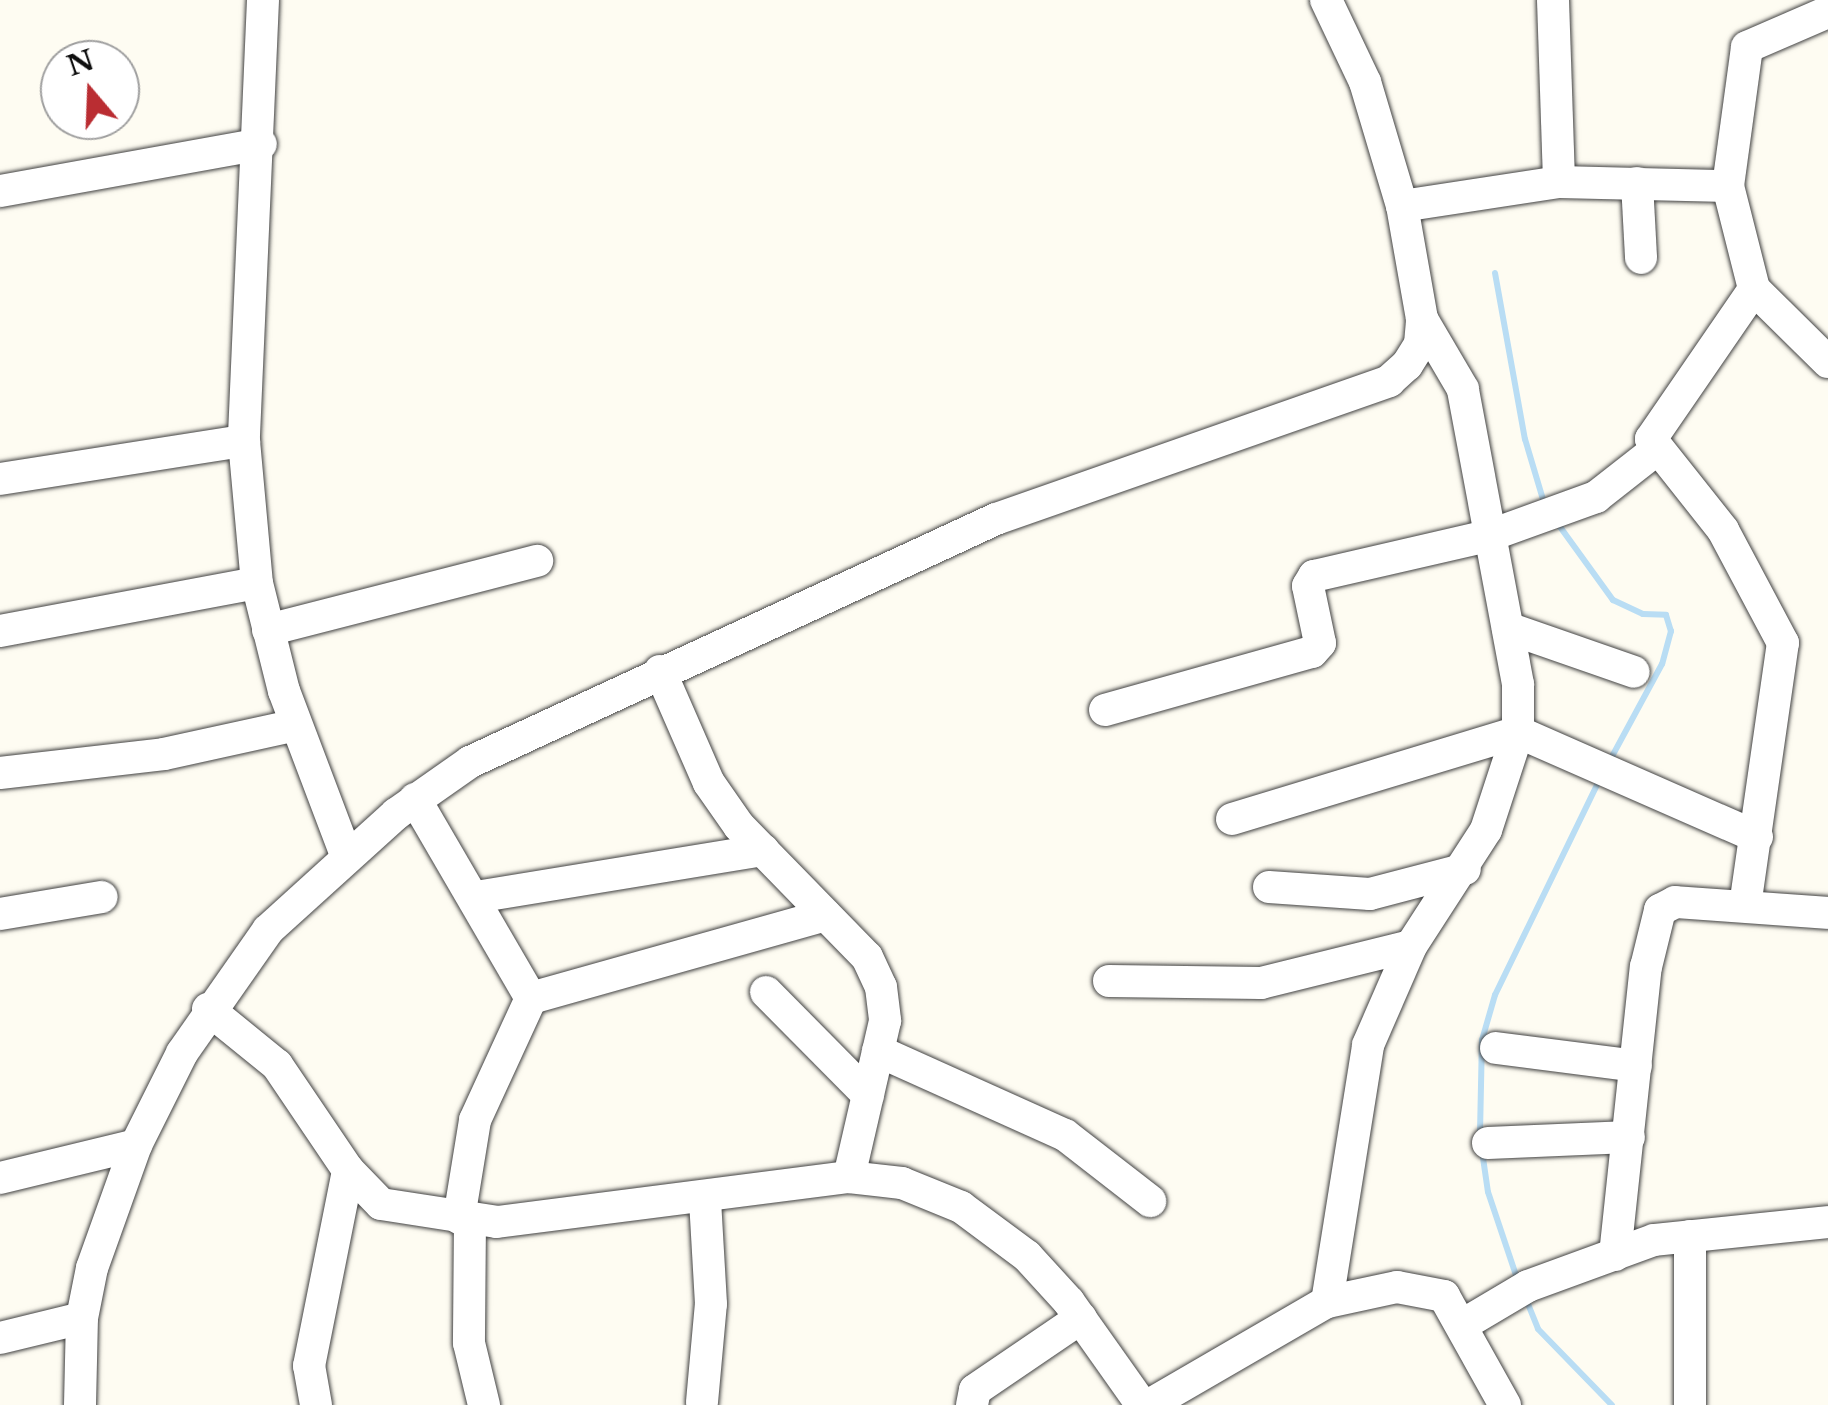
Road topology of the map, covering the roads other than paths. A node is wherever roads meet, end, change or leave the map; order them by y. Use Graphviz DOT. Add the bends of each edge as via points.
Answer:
graph roads {
  1 [pos="262,0"];
  2 [pos="1326,0"];
  3 [pos="1553,0"];
  4 [pos="1828,12"];
  5 [pos="261,144"];
  6 [pos="1559,182"];
  7 [pos="1636,183"];
  8 [pos="1728,186"];
  9 [pos="0,191"];
  10 [pos="1402,206"];
  11 [pos="1642,258"];
  12 [pos="1754,289"];
  13 [pos="1422,319"];
  14 [pos="1828,362"];
  15 [pos="244,441"];
  16 [pos="1656,450"];
  17 [pos="0,479"];
  18 [pos="1491,535"];
  19 [pos="537,560"];
  20 [pos="258,584"];
  21 [pos="1508,628"];
  22 [pos="268,630"];
  23 [pos="0,631"];
  24 [pos="660,671"];
  25 [pos="1634,672"];
  26 [pos="1104,710"];
  27 [pos="296,725"];
  28 [pos="1518,732"];
  29 [pos="0,774"];
  30 [pos="415,799"];
  31 [pos="1232,820"];
  32 [pos="1757,838"];
  33 [pos="763,850"];
  34 [pos="346,855"];
  35 [pos="1465,869"];
  36 [pos="1269,886"];
  37 [pos="102,897"];
  38 [pos="476,897"];
  39 [pos="1745,906"];
  40 [pos="1828,913"];
  41 [pos="0,914"];
  42 [pos="826,915"];
  43 [pos="1410,946"];
  44 [pos="1109,981"];
  45 [pos="766,992"];
  46 [pos="531,998"];
  47 [pos="208,1009"];
  48 [pos="1496,1048"];
  49 [pos="878,1051"];
  50 [pos="1636,1066"];
  51 [pos="868,1095"];
  52 [pos="1629,1137"];
  53 [pos="1488,1143"];
  54 [pos="136,1146"];
  55 [pos="348,1170"];
  56 [pos="849,1176"];
  57 [pos="0,1178"];
  58 [pos="705,1199"];
  59 [pos="1150,1201"];
  60 [pos="464,1219"];
  61 [pos="1828,1222"];
  62 [pos="1690,1236"];
  63 [pos="1615,1255"];
  64 [pos="1327,1302"];
  65 [pos="82,1318"];
  66 [pos="1082,1318"];
  67 [pos="1464,1324"];
  68 [pos="0,1338"];
  69 [pos="702,1402"];
  70 [pos="80,1405"];
  71 [pos="316,1405"];
  72 [pos="484,1405"];
  73 [pos="972,1405"];
  74 [pos="1146,1405"];
  75 [pos="1505,1405"];
  76 [pos="1690,1405"];
  1 -- 5 [label="street"];
  2 -- 10 [label="street" via="1365,82"];
  3 -- 6 [label="street"];
  4 -- 8 [label="street" via="1746,47"];
  5 -- 9 [label="street"];
  5 -- 15 [label="street"];
  6 -- 7 [label="street"];
  6 -- 10 [label="street"];
  7 -- 8 [label="street"];
  7 -- 11 [label="street"];
  8 -- 12 [label="street"];
  10 -- 13 [label="street"];
  12 -- 14 [label="street"];
  12 -- 16 [label="street" via="1652,434"];
  13 -- 18 [label="street" via="1463,389"];
  13 -- 24 [label="street" via="1420,344 1389,381 996,519"];
  15 -- 17 [label="street"];
  15 -- 20 [label="street"];
  16 -- 18 [label="street" via="1596,498"];
  16 -- 32 [label="street" via="1724,530 1781,636 1777,718"];
  18 -- 21 [label="street"];
  18 -- 26 [label="street" via="1320,574 1308,586 1320,640 1312,652"];
  19 -- 22 [label="street"];
  20 -- 22 [label="street"];
  20 -- 23 [label="street"];
  21 -- 25 [label="street"];
  21 -- 28 [label="street"];
  22 -- 27 [label="street"];
  24 -- 30 [label="street" via="470,762"];
  24 -- 33 [label="street" via="709,783"];
  27 -- 29 [label="street" via="164,754"];
  27 -- 34 [label="street"];
  28 -- 31 [label="street"];
  28 -- 32 [label="street"];
  28 -- 35 [label="street" via="1498,803"];
  30 -- 34 [label="street"];
  30 -- 38 [label="street"];
  32 -- 39 [label="street"];
  33 -- 38 [label="street"];
  33 -- 42 [label="street"];
  34 -- 47 [label="street" via="268,930"];
  35 -- 36 [label="street" via="1370,894"];
  35 -- 43 [label="street"];
  37 -- 41 [label="street"];
  38 -- 46 [label="street"];
  39 -- 40 [label="street"];
  39 -- 50 [label="street" via="1675,902 1660,910"];
  42 -- 46 [label="street"];
  42 -- 49 [label="street" via="867,957 881,987"];
  43 -- 44 [label="street" via="1261,983"];
  43 -- 64 [label="street" via="1368,1046"];
  45 -- 51 [label="street"];
  46 -- 60 [label="street" via="475,1120"];
  47 -- 54 [label="street"];
  47 -- 55 [label="street" via="277,1065"];
  48 -- 50 [label="street"];
  49 -- 51 [label="street"];
  49 -- 59 [label="street" via="1065,1135"];
  50 -- 52 [label="street"];
  51 -- 56 [label="street"];
  52 -- 53 [label="street"];
  52 -- 63 [label="street"];
  54 -- 57 [label="street"];
  54 -- 65 [label="street"];
  55 -- 60 [label="street" via="381,1204"];
  55 -- 71 [label="street" via="309,1366"];
  56 -- 58 [label="street"];
  56 -- 66 [label="street" via="902,1184 961,1206 1027,1256"];
  58 -- 60 [label="street"];
  58 -- 69 [label="street" via="711,1304"];
  60 -- 72 [label="street" via="469,1343"];
  61 -- 62 [label="street"];
  62 -- 63 [label="street"];
  62 -- 76 [label="street"];
  63 -- 67 [label="street" via="1523,1288"];
  64 -- 67 [label="street" via="1427,1289 1444,1296"];
  64 -- 74 [label="street"];
  65 -- 68 [label="street"];
  65 -- 70 [label="street"];
  66 -- 73 [label="street" via="971,1393"];
  66 -- 74 [label="street"];
  67 -- 75 [label="street"];
}
